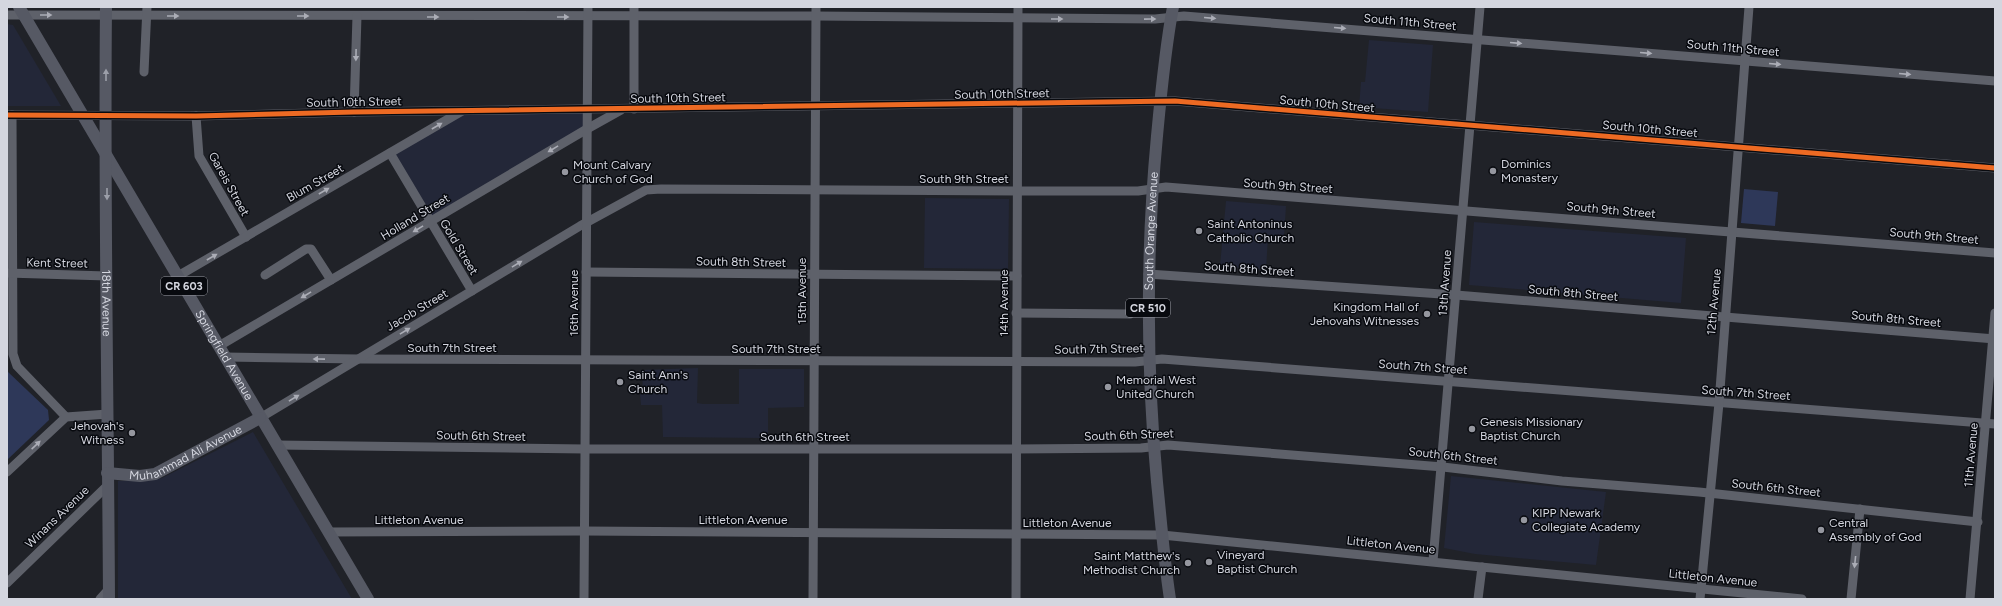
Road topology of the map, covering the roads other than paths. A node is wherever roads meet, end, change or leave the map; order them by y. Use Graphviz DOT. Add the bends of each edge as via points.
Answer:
graph roads {
  1 [pos="588,7"];
  2 [pos="634,7"];
  3 [pos="1018,7"];
  4 [pos="1480,7"];
  5 [pos="1749,7"];
  6 [pos="21,11"];
  7 [pos="106,11"];
  8 [pos="147,11"];
  9 [pos="816,12"];
  10 [pos="1172,12"];
  11 [pos="7,15"];
  12 [pos="357,16"];
  13 [pos="588,17"];
  14 [pos="634,17"];
  15 [pos="1018,18"];
  16 [pos="1477,39"];
  17 [pos="1745,61"];
  18 [pos="144,72"];
  19 [pos="1995,81"];
  20 [pos="1160,102"];
  21 [pos="1018,104"];
  22 [pos="815,107"];
  23 [pos="587,109"];
  24 [pos="624,109"];
  25 [pos="634,109"];
  26 [pos="463,111"];
  27 [pos="354,112"];
  28 [pos="9,114"];
  29 [pos="83,114"];
  30 [pos="106,114"];
  31 [pos="196,116"];
  32 [pos="1470,125"];
  33 [pos="587,129"];
  34 [pos="1738,146"];
  35 [pos="390,153"];
  36 [pos="107,155"];
  37 [pos="1995,168"];
  38 [pos="1152,189"];
  39 [pos="815,190"];
  40 [pos="1017,191"];
  41 [pos="1463,210"];
  42 [pos="430,221"];
  43 [pos="586,222"];
  44 [pos="1732,232"];
  45 [pos="246,237"];
  46 [pos="1995,252"];
  47 [pos="586,272"];
  48 [pos="10,274"];
  49 [pos="815,274"];
  50 [pos="1148,274"];
  51 [pos="265,275"];
  52 [pos="107,276"];
  53 [pos="178,276"];
  54 [pos="1017,276"];
  55 [pos="331,280"];
  56 [pos="472,291"];
  57 [pos="1456,295"];
  58 [pos="1016,313"];
  59 [pos="1995,313"];
  60 [pos="1130,314"];
  61 [pos="1725,317"];
  62 [pos="1994,339"];
  63 [pos="219,346"];
  64 [pos="225,357"];
  65 [pos="358,360"];
  66 [pos="586,360"];
  67 [pos="814,361"];
  68 [pos="1148,361"];
  69 [pos="1016,362"];
  70 [pos="1450,381"];
  71 [pos="1718,403"];
  72 [pos="108,414"];
  73 [pos="66,417"];
  74 [pos="260,418"];
  75 [pos="1991,424"];
  76 [pos="277,445"];
  77 [pos="1154,446"];
  78 [pos="585,449"];
  79 [pos="814,449"];
  80 [pos="1016,449"];
  81 [pos="1443,466"];
  82 [pos="7,472"];
  83 [pos="107,473"];
  84 [pos="106,486"];
  85 [pos="1710,494"];
  86 [pos="1860,509"];
  87 [pos="1978,522"];
  88 [pos="584,531"];
  89 [pos="329,532"];
  90 [pos="814,533"];
  91 [pos="1016,535"];
  92 [pos="1162,535"];
  93 [pos="1434,561"];
  94 [pos="1482,567"];
  95 [pos="7,582"];
  96 [pos="1701,588"];
  97 [pos="109,594"];
  98 [pos="100,599"];
  99 [pos="368,599"];
  100 [pos="584,599"];
  101 [pos="813,599"];
  102 [pos="1016,599"];
  103 [pos="1170,599"];
  104 [pos="1478,599"];
  105 [pos="1700,599"];
  106 [pos="1802,599"];
  107 [pos="1851,599"];
  108 [pos="1970,599"];
  1 -- 13 [label="street, 16th Avenue"];
  2 -- 14 [label="street"];
  3 -- 15 [label="street, 14th Avenue"];
  4 -- 16 [label="street, 13th Avenue"];
  5 -- 17 [label="street, 12th Avenue"];
  6 -- 7 [label="street, South 11th Street, one-way"];
  6 -- 11 [label="street, South 11th Street"];
  6 -- 29 [label="main road, Springfield Avenue / CR 603"];
  7 -- 8 [label="street, South 11th Street"];
  30 -- 7 [label="main road, 18th Avenue, one-way"];
  8 -- 12 [label="street, South 11th Street, one-way"];
  8 -- 18 [label="street"];
  9 -- 14 [label="street, South 11th Street"];
  9 -- 15 [label="street, South 11th Street"];
  9 -- 22 [label="street, 15th Avenue"];
  15 -- 10 [label="street, South 11th Street, one-way" via="1156,20"];
  10 -- 16 [label="street, South 11th Street, one-way" via="1184,16"];
  10 -- 20 [label="main road, South Orange Avenue / CR 510"];
  12 -- 13 [label="street, South 11th Street, one-way"];
  12 -- 27 [label="street, one-way"];
  13 -- 14 [label="street, South 11th Street"];
  13 -- 23 [label="street, 16th Avenue"];
  14 -- 25 [label="street"];
  15 -- 21 [label="street, 14th Avenue"];
  16 -- 17 [label="street, South 11th Street, one-way"];
  16 -- 32 [label="street, 13th Avenue"];
  17 -- 19 [label="street, South 11th Street, one-way"];
  17 -- 34 [label="street, 12th Avenue"];
  20 -- 21 [label="street, South 10th Street"];
  20 -- 32 [label="street, South 10th Street" via="1175,101"];
  20 -- 38 [label="main road, South Orange Avenue / CR 510"];
  21 -- 22 [label="street, South 10th Street"];
  21 -- 40 [label="street, 14th Avenue"];
  22 -- 25 [label="street, South 10th Street"];
  22 -- 39 [label="street, 15th Avenue"];
  23 -- 24 [label="street, South 10th Street"];
  23 -- 26 [label="street, South 10th Street"];
  23 -- 33 [label="street, 16th Avenue"];
  24 -- 25 [label="street, South 10th Street"];
  24 -- 33 [label="street, Holland Street"];
  26 -- 27 [label="street, South 10th Street"];
  35 -- 26 [label="street, Blum Street, one-way"];
  27 -- 31 [label="street, South 10th Street"];
  28 -- 29 [label="street, South 10th Street"];
  28 -- 48 [label="street"];
  29 -- 30 [label="street, South 10th Street"];
  29 -- 36 [label="main road, Springfield Avenue / CR 603"];
  30 -- 31 [label="street, South 10th Street"];
  30 -- 36 [label="main road, 18th Avenue"];
  31 -- 45 [label="street, Gareis Street" via="199,156"];
  32 -- 34 [label="street, South 10th Street"];
  32 -- 41 [label="street, 13th Avenue"];
  33 -- 42 [label="street, Holland Street, one-way"];
  33 -- 43 [label="street, 16th Avenue"];
  34 -- 37 [label="street, South 10th Street"];
  34 -- 44 [label="street, 12th Avenue"];
  35 -- 42 [label="street, Gold Street"];
  45 -- 35 [label="street, Blum Street, one-way"];
  36 -- 52 [label="main road, 18th Avenue, one-way"];
  36 -- 53 [label="main road, Springfield Avenue / CR 603"];
  38 -- 40 [label="street, South 9th Street"];
  38 -- 41 [label="street, South 9th Street"];
  38 -- 50 [label="main road, South Orange Avenue / CR 510"];
  39 -- 40 [label="street, South 9th Street"];
  39 -- 43 [label="street, South 9th Street" via="646,190"];
  39 -- 49 [label="street, 15th Avenue"];
  40 -- 54 [label="street, 14th Avenue"];
  41 -- 44 [label="street, South 9th Street"];
  41 -- 57 [label="street, 13th Avenue"];
  42 -- 55 [label="street, Holland Street, one-way"];
  42 -- 56 [label="street, Gold Street"];
  43 -- 47 [label="street, 16th Avenue"];
  56 -- 43 [label="street, Jacob Street, one-way"];
  44 -- 46 [label="street, South 9th Street"];
  44 -- 61 [label="street, 12th Avenue"];
  53 -- 45 [label="street, Blum Street, one-way"];
  47 -- 49 [label="street, South 8th Street"];
  47 -- 66 [label="street, 16th Avenue"];
  48 -- 52 [label="street, Kent Street"];
  48 -- 73 [label="street" via="13,354 17,366"];
  49 -- 54 [label="street, South 8th Street"];
  49 -- 67 [label="street, 15th Avenue"];
  50 -- 57 [label="street, South 8th Street"];
  50 -- 68 [label="main road, South Orange Avenue / CR 510"];
  51 -- 55 [label="street" via="306,249 311,249"];
  52 -- 72 [label="main road, 18th Avenue"];
  53 -- 63 [label="main road, Springfield Avenue / CR 603"];
  54 -- 58 [label="street, 14th Avenue"];
  55 -- 63 [label="street, Holland Street, one-way"];
  65 -- 56 [label="street, Jacob Street, one-way"];
  57 -- 61 [label="street, South 8th Street"];
  57 -- 70 [label="street, 13th Avenue"];
  58 -- 60 [label="street"];
  58 -- 69 [label="street, 14th Avenue"];
  59 -- 62 [label="street, 11th Avenue"];
  61 -- 62 [label="street, South 8th Street"];
  61 -- 71 [label="street, 12th Avenue"];
  62 -- 75 [label="street, 11th Avenue"];
  63 -- 64 [label="main road, Springfield Avenue / CR 603"];
  65 -- 64 [label="street, South 7th Street, one-way"];
  64 -- 74 [label="main road, Springfield Avenue / CR 603"];
  65 -- 66 [label="street, South 7th Street"];
  74 -- 65 [label="street, Jacob Street, one-way"];
  66 -- 67 [label="street, South 7th Street"];
  66 -- 78 [label="street, 16th Avenue"];
  67 -- 69 [label="street, South 7th Street"];
  67 -- 79 [label="street, 15th Avenue"];
  68 -- 69 [label="street, South 7th Street"];
  68 -- 70 [label="street, South 7th Street" via="1162,359"];
  68 -- 77 [label="main road, South Orange Avenue / CR 510"];
  69 -- 80 [label="street, 14th Avenue"];
  70 -- 71 [label="street, South 7th Street"];
  70 -- 81 [label="street, 13th Avenue"];
  71 -- 75 [label="street, South 7th Street"];
  71 -- 85 [label="street, 12th Avenue"];
  72 -- 73 [label="street"];
  72 -- 83 [label="main road, 18th Avenue"];
  82 -- 73 [label="street, one-way"];
  74 -- 76 [label="main road, Springfield Avenue / CR 603"];
  74 -- 83 [label="main road, Muhammad Ali Avenue" via="155,474 140,476"];
  75 -- 87 [label="street, 11th Avenue"];
  76 -- 78 [label="street, South 6th Street"];
  76 -- 89 [label="main road, Springfield Avenue / CR 603"];
  77 -- 80 [label="street, South 6th Street"];
  77 -- 81 [label="street, South 6th Street"];
  77 -- 92 [label="main road, South Orange Avenue / CR 510"];
  78 -- 79 [label="street, South 6th Street"];
  78 -- 88 [label="street, 16th Avenue"];
  79 -- 80 [label="street, South 6th Street"];
  79 -- 90 [label="street, 15th Avenue"];
  80 -- 91 [label="street, 14th Avenue"];
  81 -- 85 [label="street, South 6th Street" via="1562,481"];
  81 -- 93 [label="street, 13th Avenue"];
  83 -- 84 [label="main road, 18th Avenue"];
  84 -- 95 [label="street, Winans Avenue"];
  84 -- 97 [label="main road, 18th Avenue"];
  85 -- 86 [label="street, South 6th Street"];
  85 -- 96 [label="street, 12th Avenue"];
  86 -- 87 [label="street, South 6th Street"];
  86 -- 107 [label="street, one-way"];
  87 -- 108 [label="street, 11th Avenue"];
  88 -- 89 [label="street, Littleton Avenue"];
  88 -- 90 [label="street, Littleton Avenue"];
  88 -- 100 [label="street, 16th Avenue"];
  89 -- 99 [label="main road, Springfield Avenue / CR 603"];
  90 -- 91 [label="street, Littleton Avenue"];
  90 -- 101 [label="street, 15th Avenue"];
  91 -- 92 [label="street, Littleton Avenue"];
  91 -- 102 [label="street, 14th Avenue"];
  92 -- 93 [label="street, Littleton Avenue"];
  92 -- 103 [label="main road, South Orange Avenue / CR 510"];
  93 -- 94 [label="street, Littleton Avenue"];
  94 -- 96 [label="street, Littleton Avenue"];
  94 -- 104 [label="street"];
  96 -- 105 [label="street, 12th Avenue"];
  96 -- 106 [label="street, Littleton Avenue"];
  97 -- 98 [label="street"];
}
